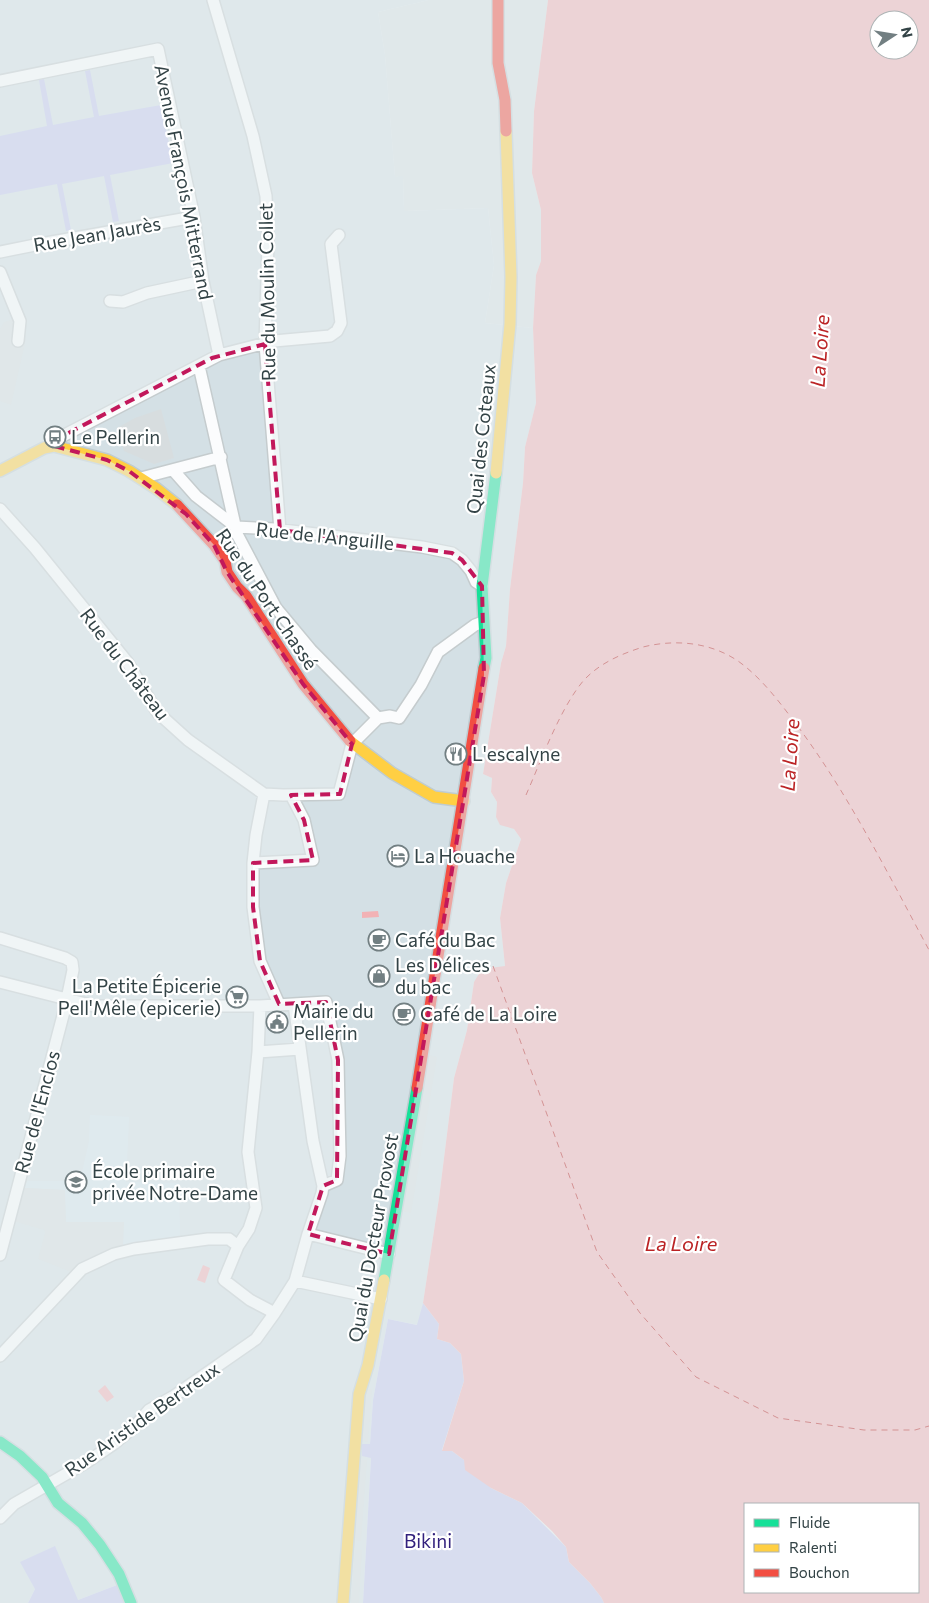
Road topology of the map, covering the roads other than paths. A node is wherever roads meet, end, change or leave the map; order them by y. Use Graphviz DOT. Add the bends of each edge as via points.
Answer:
graph roads {
  1 [pos="213,0"];
  2 [pos="498,0"];
  3 [pos="0,81"];
  4 [pos="194,218"];
  5 [pos="339,235"];
  6 [pos="0,252"];
  7 [pos="0,272"];
  8 [pos="203,281"];
  9 [pos="110,301"];
  10 [pos="18,341"];
  11 [pos="265,344"];
  12 [pos="219,355"];
  13 [pos="199,366"];
  14 [pos="54,446"];
  15 [pos="221,457"];
  16 [pos="173,470"];
  17 [pos="0,472"];
  18 [pos="140,478"];
  19 [pos="0,509"];
  20 [pos="236,527"];
  21 [pos="280,530"];
  22 [pos="482,586"];
  23 [pos="483,622"];
  24 [pos="384,717"];
  25 [pos="352,744"];
  26 [pos="264,794"];
  27 [pos="291,795"];
  28 [pos="464,801"];
  29 [pos="252,863"];
  30 [pos="451,880"];
  31 [pos="0,938"];
  32 [pos="0,982"];
  33 [pos="67,998"];
  34 [pos="279,1004"];
  35 [pos="294,1004"];
  36 [pos="260,1006"];
  37 [pos="300,1049"];
  38 [pos="258,1052"];
  39 [pos="323,1186"];
  40 [pos="308,1234"];
  41 [pos="238,1246"];
  42 [pos="389,1254"];
  43 [pos="0,1255"];
  44 [pos="294,1281"];
  45 [pos="381,1300"];
  46 [pos="274,1314"];
  47 [pos="0,1356"];
  48 [pos="0,1442"];
  49 [pos="46,1484"];
  50 [pos="0,1518"];
  51 [pos="131,1603"];
  52 [pos="343,1603"];
  1 -- 11 [label="street, Rue du Moulin Collet" via="253,136 266,196"];
  2 -- 22 [label="street, Quai des Coteaux" via="498,66 505,100 510,324 500,443"];
  3 -- 4 [label="street, Avenue François Mitterrand" via="158,48"];
  4 -- 6 [label="street, Rue Jean Jaurès"];
  4 -- 8 [label="street, Avenue François Mitterrand"];
  5 -- 11 [label="street" via="331,244 341,323 337,331 330,336"];
  7 -- 10 [label="street" via="20,321"];
  8 -- 9 [label="street" via="147,293 123,302"];
  8 -- 12 [label="street, Avenue François Mitterrand"];
  11 -- 12 [label="street"];
  11 -- 21 [label="street, Rue du Moulin Collet"];
  12 -- 13 [label="street"];
  13 -- 14 [label="street" via="56,440"];
  13 -- 15 [label="street"];
  14 -- 17 [label="street" via="44,448"];
  14 -- 18 [label="street, Rue du Port Chassé" via="107,460"];
  15 -- 16 [label="street"];
  15 -- 20 [label="street"];
  16 -- 18 [label="street"];
  16 -- 20 [label="street, Rue de l'Anguille" via="196,496"];
  18 -- 25 [label="street, Rue du Port Chassé" via="173,501 214,545 225,561 227,572 303,684"];
  19 -- 26 [label="street, Rue du Château" via="128,663 157,712 188,740"];
  20 -- 21 [label="street, Rue de l'Anguille"];
  20 -- 24 [label="street" via="276,608 312,650"];
  21 -- 22 [label="street, Rue de l'Anguille" via="452,553 462,560"];
  22 -- 23 [label="street, Quai des Coteaux"];
  23 -- 24 [label="street" via="438,652 409,706 399,718"];
  23 -- 28 [label="street, Quai des Coteaux" via="486,658"];
  24 -- 25 [label="street"];
  25 -- 27 [label="street" via="339,794"];
  25 -- 28 [label="street, Rue du Port Chassé" via="392,773 434,797"];
  26 -- 27 [label="street"];
  26 -- 29 [label="street"];
  27 -- 29 [label="street" via="304,820 313,860"];
  28 -- 30 [label="street, Quai des Coteaux"];
  29 -- 34 [label="street" via="253,907 260,961"];
  30 -- 42 [label="street, Quai du Docteur Provost"];
  31 -- 33 [label="street, Rue de l'Enclos" via="72,962"];
  32 -- 33 [label="street"];
  33 -- 36 [label="street" via="94,1006"];
  33 -- 43 [label="street, Rue de l'Enclos"];
  34 -- 35 [label="street"];
  34 -- 36 [label="street"];
  35 -- 37 [label="street, Rue Aristide Bertreux"];
  35 -- 39 [label="street" via="326,1002 338,1060 340,1156 337,1180"];
  36 -- 38 [label="street"];
  37 -- 38 [label="street"];
  37 -- 39 [label="street, Rue Aristide Bertreux"];
  38 -- 41 [label="street" via="248,1152 256,1208 249,1229"];
  39 -- 40 [label="street, Rue Aristide Bertreux"];
  40 -- 42 [label="street"];
  40 -- 44 [label="street, Rue Aristide Bertreux"];
  41 -- 46 [label="street" via="224,1280"];
  41 -- 47 [label="street" via="229,1239 208,1239 114,1254 82,1269"];
  42 -- 45 [label="street, Quai du Docteur Provost"];
  44 -- 45 [label="street"];
  44 -- 46 [label="street, Rue Aristide Bertreux"];
  45 -- 52 [label="street, Quai du Docteur Provost" via="359,1394"];
  46 -- 49 [label="street, Rue Aristide Bertreux" via="256,1339 149,1410 115,1443"];
  48 -- 49 [label="street" via="20,1456"];
  49 -- 50 [label="street, Rue Aristide Bertreux" via="14,1504"];
  49 -- 51 [label="street" via="58,1502 100,1545 119,1574"];
}
